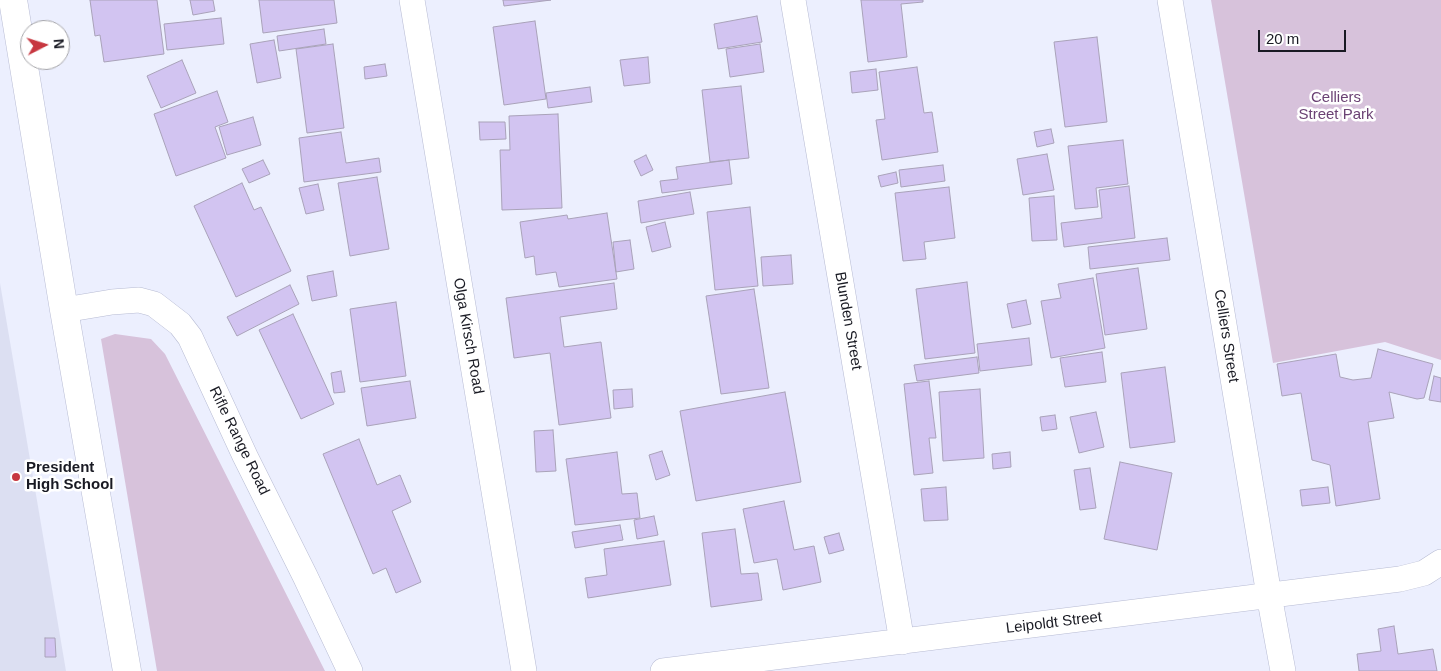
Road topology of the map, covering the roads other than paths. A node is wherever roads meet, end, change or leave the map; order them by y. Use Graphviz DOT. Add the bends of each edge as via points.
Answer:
graph roads {
  1 [pos="13,0"];
  2 [pos="412,0"];
  3 [pos="793,0"];
  4 [pos="1170,0"];
  5 [pos="64,310"];
  6 [pos="1441,562"];
  7 [pos="1269,595"];
  8 [pos="902,642"];
  9 [pos="127,671"];
  10 [pos="350,671"];
  11 [pos="524,671"];
  12 [pos="663,671"];
  13 [pos="1283,671"];
  1 -- 5 [label="main road"];
  2 -- 11 [label="street, Olga Kirsch Road"];
  3 -- 8 [label="street, Blunden Street"];
  4 -- 7 [label="street, Celliers Street"];
  5 -- 9 [label="main road"];
  5 -- 10 [label="street, Rifle Range Road" via="139,300 154,304 180,324 190,337"];
  6 -- 7 [label="street, Leipoldt Street" via="1400,580"];
  7 -- 8 [label="street, Leipoldt Street"];
  7 -- 13 [label="street, Celliers Street"];
  8 -- 12 [label="street, Leipoldt Street"];
}
